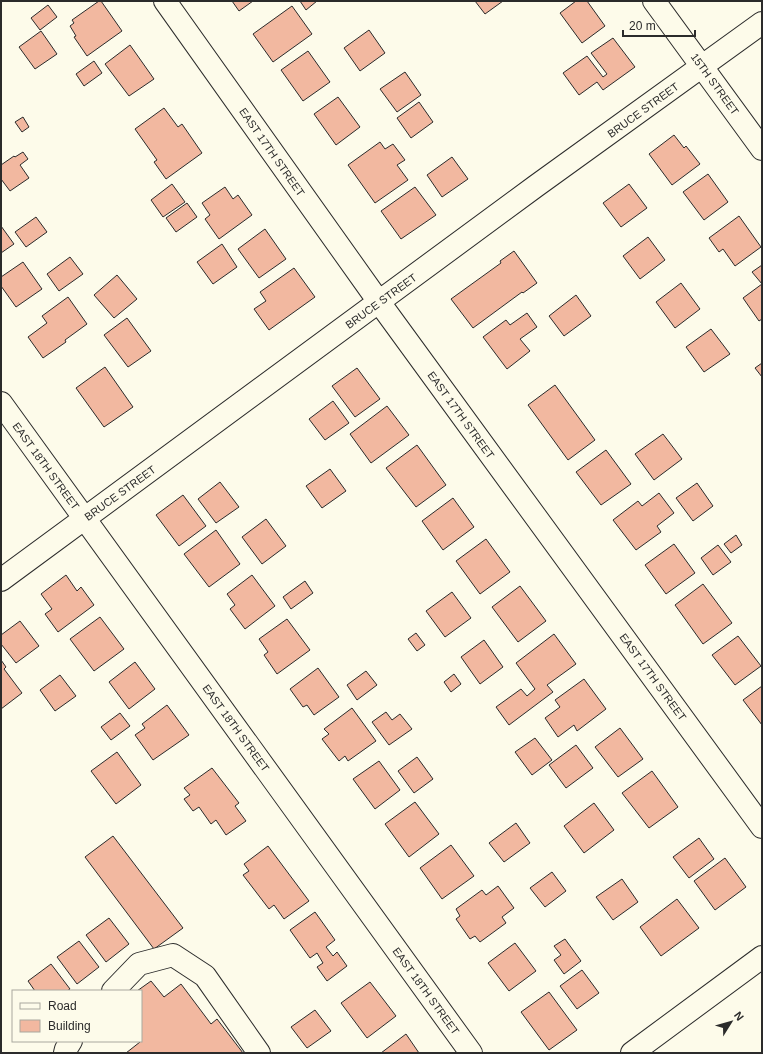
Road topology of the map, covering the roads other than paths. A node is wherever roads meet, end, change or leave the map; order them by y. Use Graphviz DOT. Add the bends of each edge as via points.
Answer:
graph roads {
  1 [pos="165,1"];
  2 [pos="654,1"];
  3 [pos="762,23"];
  4 [pos="703,67"];
  5 [pos="762,149"];
  6 [pos="379,302"];
  7 [pos="1,403"];
  8 [pos="84,519"];
  9 [pos="1,580"];
  10 [pos="762,827"];
  11 [pos="762,957"];
  12 [pos="114,990"];
  13 [pos="70,1042"];
  14 [pos="66,1053"];
  15 [pos="259,1053"];
  16 [pos="471,1053"];
  17 [pos="632,1053"];
  1 -- 6 [label="street, EAST 17TH STREET"];
  2 -- 4 [label="street, 15TH STREET"];
  3 -- 4 [label="street, BRUCE STREET"];
  4 -- 5 [label="street, 15TH STREET"];
  4 -- 6 [label="street, BRUCE STREET"];
  6 -- 8 [label="street, BRUCE STREET"];
  6 -- 10 [label="street, EAST 17TH STREET"];
  7 -- 8 [label="street, EAST 18TH STREET"];
  8 -- 9 [label="street, BRUCE STREET"];
  8 -- 16 [label="street, EAST 18TH STREET"];
  11 -- 17 [label="street"];
  12 -- 15 [label="street" via="139,964 174,956 205,976"];
  13 -- 14 [label="street"];
}
